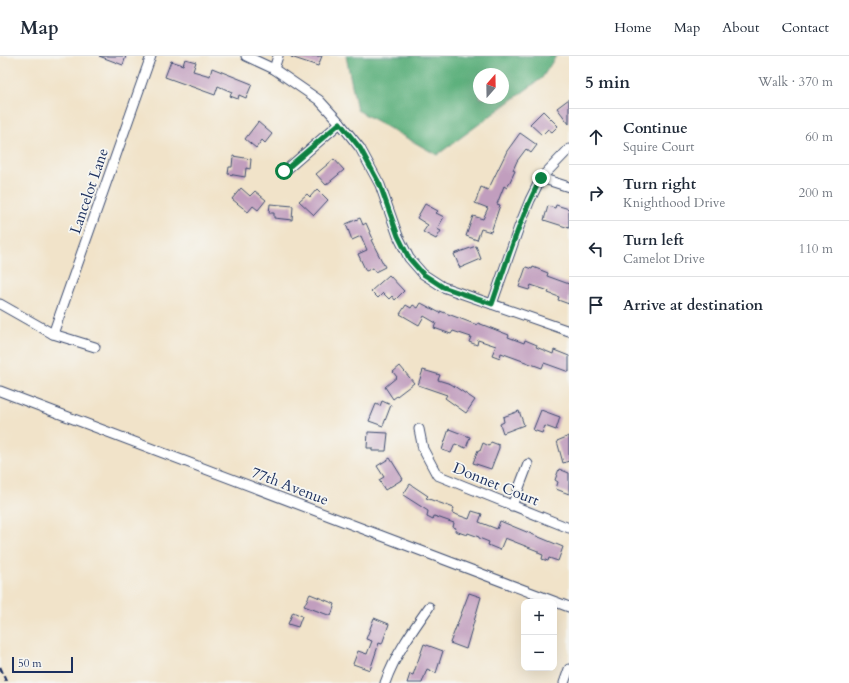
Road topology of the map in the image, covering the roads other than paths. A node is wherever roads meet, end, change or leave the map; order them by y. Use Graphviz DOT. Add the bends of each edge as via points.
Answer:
graph roads {
  1 [pos="151,56"];
  2 [pos="246,56"];
  3 [pos="278,56"];
  4 [pos="274,69"];
  5 [pos="340,123"];
  6 [pos="569,149"];
  7 [pos="284,171"];
  8 [pos="541,178"];
  9 [pos="569,187"];
  10 [pos="0,304"];
  11 [pos="492,304"];
  12 [pos="569,331"];
  13 [pos="53,334"];
  14 [pos="95,347"];
  15 [pos="0,392"];
  16 [pos="419,429"];
  17 [pos="528,464"];
  18 [pos="512,506"];
  19 [pos="569,528"];
  20 [pos="429,607"];
  21 [pos="569,607"];
  22 [pos="569,669"];
  23 [pos="385,683"];
  24 [pos="564,683"];
  1 -- 13 [label="street, Lancelot Lane"];
  2 -- 4 [label="street"];
  3 -- 4 [label="street"];
  4 -- 5 [label="street" via="319,100"];
  5 -- 7 [label="street"];
  5 -- 11 [label="street" via="360,148 380,185 398,236 409,258 423,274 443,287"];
  6 -- 8 [label="street"];
  8 -- 9 [label="street"];
  8 -- 11 [label="street" via="519,227"];
  10 -- 13 [label="street"];
  11 -- 12 [label="street"];
  13 -- 14 [label="street"];
  15 -- 21 [label="street, 77th Avenue"];
  16 -- 18 [label="street, Donnet Court" via="423,449 437,475"];
  17 -- 18 [label="street"];
  18 -- 19 [label="street, Donnet Court"];
  20 -- 23 [label="street" via="405,641"];
  22 -- 24 [label="street"];
}
